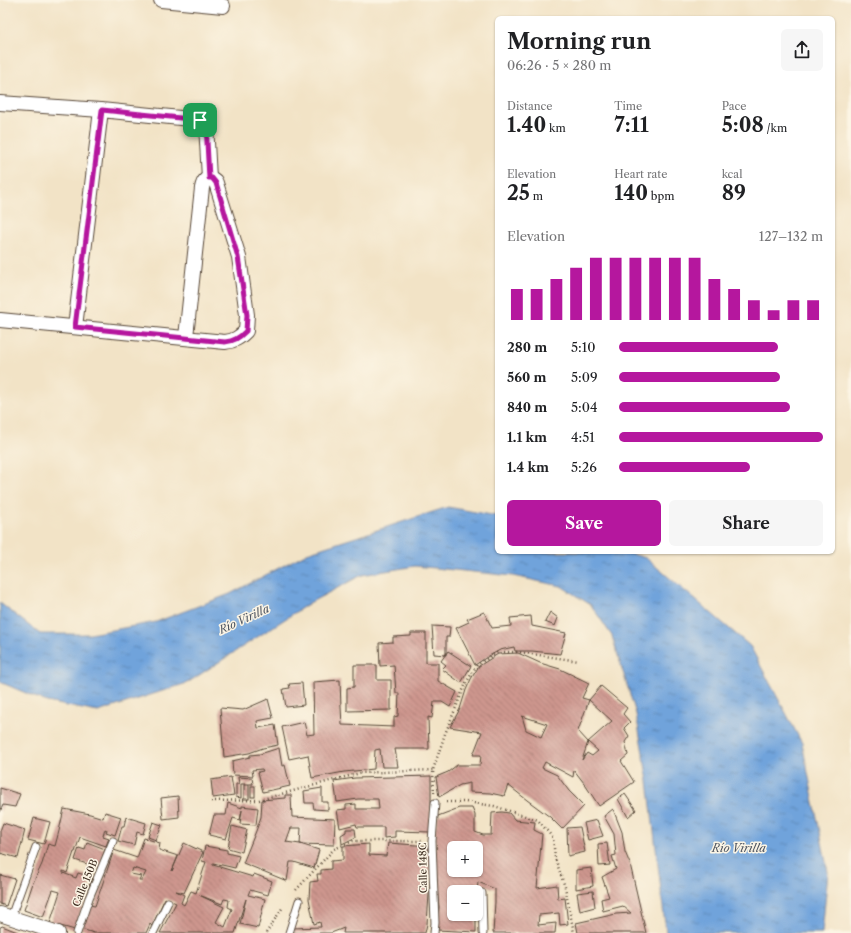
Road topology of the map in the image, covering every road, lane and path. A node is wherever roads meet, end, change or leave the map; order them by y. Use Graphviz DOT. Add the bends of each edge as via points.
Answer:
graph roads {
  1 [pos="161,0"];
  2 [pos="223,6"];
  3 [pos="0,103"];
  4 [pos="102,110"];
  5 [pos="209,178"];
  6 [pos="0,320"];
  7 [pos="75,327"];
  8 [pos="186,337"];
  9 [pos="579,661"];
  10 [pos="433,770"];
  11 [pos="211,801"];
  12 [pos="435,803"];
  13 [pos="113,841"];
  14 [pos="432,841"];
  15 [pos="36,847"];
  16 [pos="291,895"];
  17 [pos="287,901"];
  18 [pos="299,901"];
  19 [pos="168,902"];
  20 [pos="6,916"];
  21 [pos="483,921"];
  22 [pos="58,933"];
  23 [pos="77,933"];
  24 [pos="153,933"];
  25 [pos="266,933"];
  26 [pos="289,933"];
  27 [pos="434,933"];
  28 [pos="483,933"];
  29 [pos="574,933"];
  1 -- 2 [label="street"];
  3 -- 4 [label="street"];
  4 -- 5 [label="street" via="200,120 206,124"];
  4 -- 7 [label="street"];
  5 -- 8 [label="street" via="204,181 202,188"];
  5 -- 8 [label="street" via="216,183 238,257 247,315 246,331 232,341 225,342"];
  6 -- 7 [label="street"];
  7 -- 8 [label="street"];
  9 -- 10 [label="path" via="518,652 498,652 477,664 466,683"];
  10 -- 11 [label="path" via="360,773 259,800"];
  10 -- 12 [label="path"];
  12 -- 14 [label="lane, Calle 148C"];
  12 -- 29 [label="path" via="466,802 494,806 538,820 553,838 555,858 566,887"];
  13 -- 23 [label="lane, Calle 150B"];
  14 -- 16 [label="path" via="353,841 334,849"];
  14 -- 27 [label="lane, Calle 148C"];
  15 -- 20 [label="lane"];
  17 -- 25 [label="path"];
  18 -- 26 [label="lane"];
  19 -- 24 [label="lane"];
  20 -- 22 [label="street"];
  21 -- 28 [label="lane"];
}
